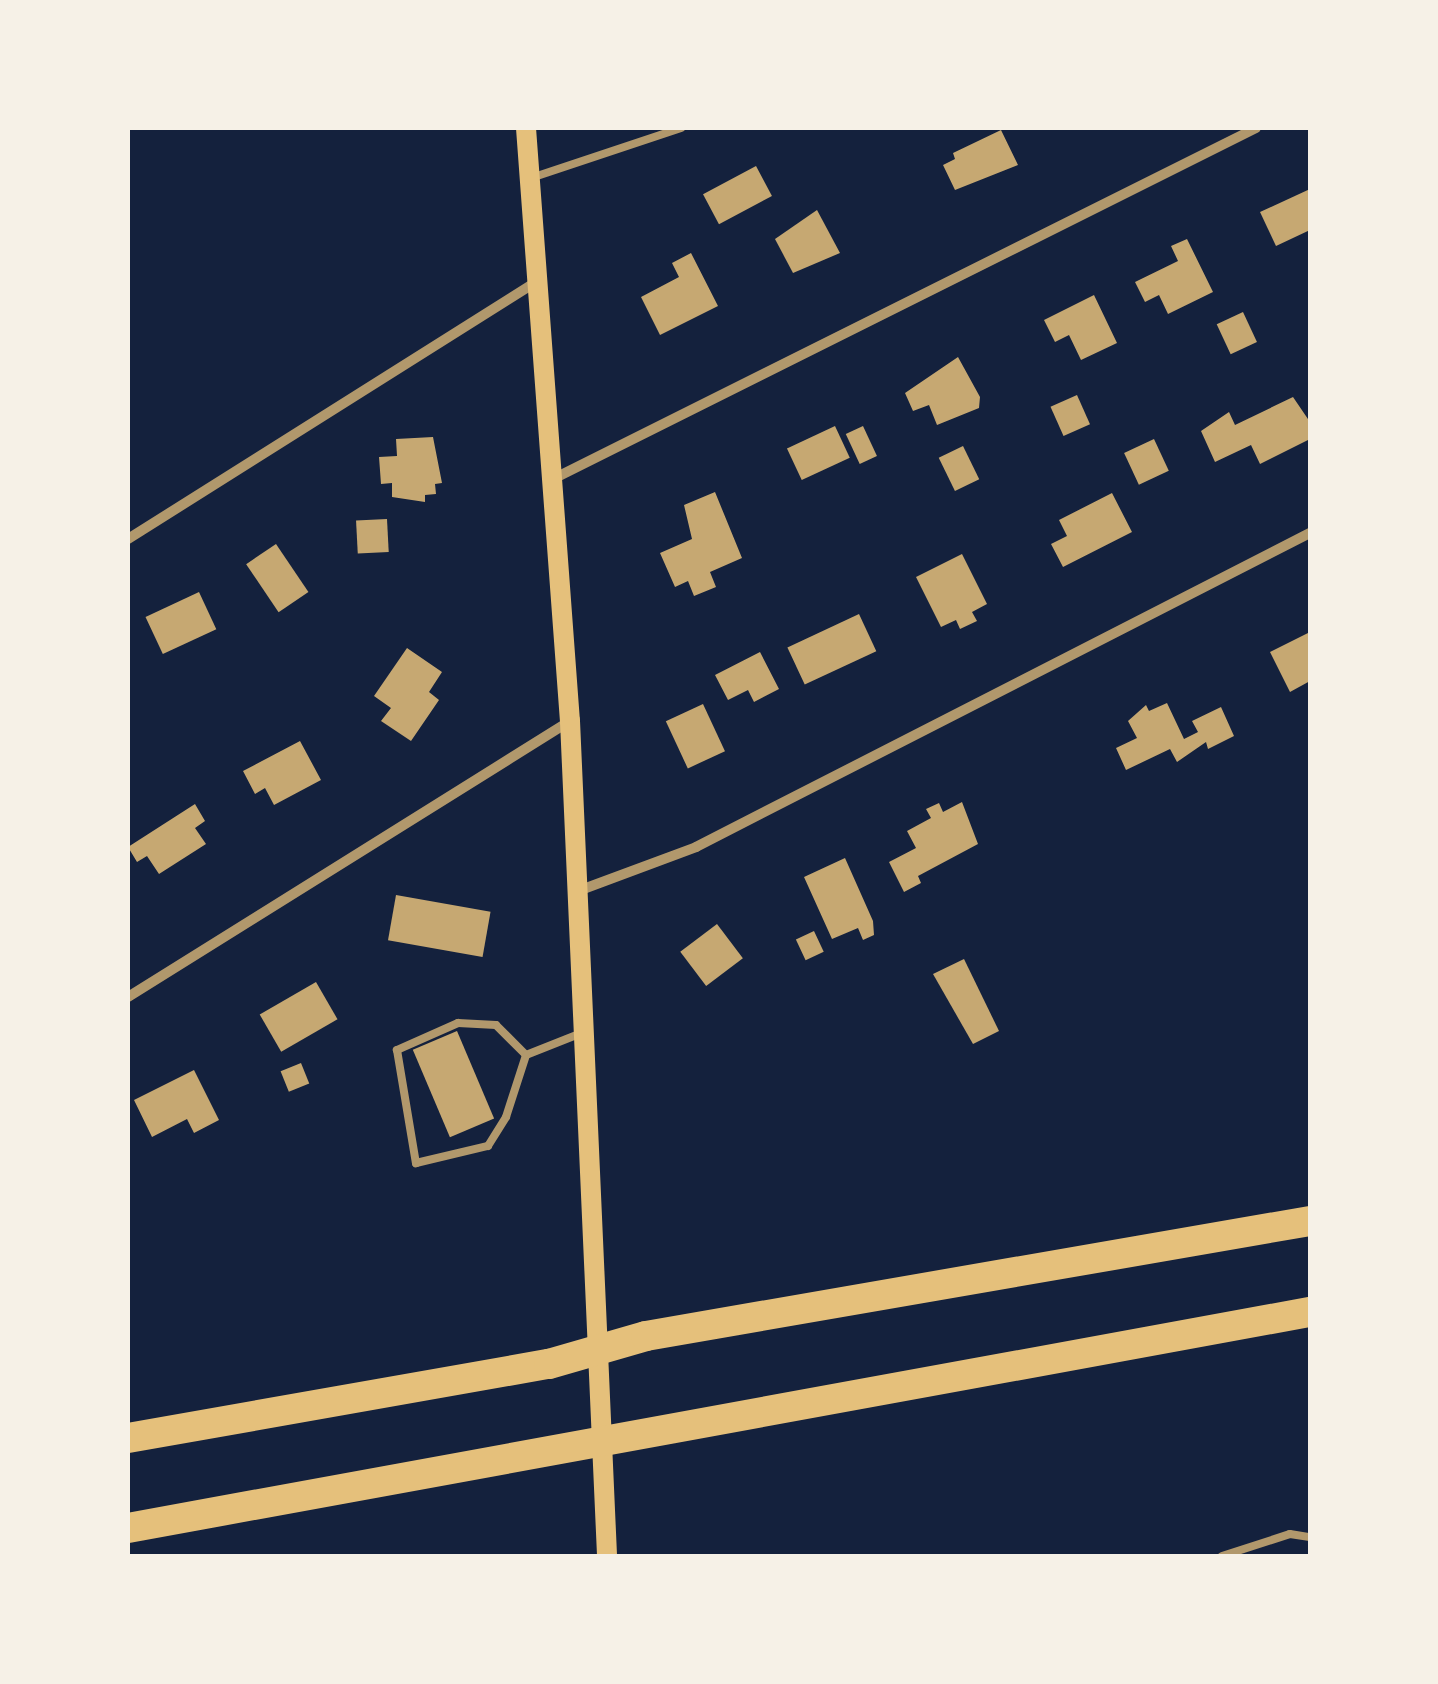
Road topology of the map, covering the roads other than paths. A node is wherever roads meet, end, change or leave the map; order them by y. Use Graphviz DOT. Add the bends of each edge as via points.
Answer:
graph roads {
  1 [pos="526,128"];
  2 [pos="681,128"];
  3 [pos="1256,128"];
  4 [pos="530,178"];
  5 [pos="537,280"];
  6 [pos="548,482"];
  7 [pos="1310,533"];
  8 [pos="128,540"];
  9 [pos="570,721"];
  10 [pos="576,892"];
  11 [pos="128,998"];
  12 [pos="584,1032"];
  13 [pos="526,1055"];
  14 [pos="1310,1221"];
  15 [pos="1310,1312"];
  16 [pos="128,1438"];
  17 [pos="128,1528"];
  18 [pos="1310,1537"];
  19 [pos="608,1556"];
  20 [pos="1222,1556"];
  1 -- 4 [label="main road"];
  2 -- 4 [label="lane"];
  3 -- 6 [label="street"];
  4 -- 5 [label="main road"];
  5 -- 6 [label="main road"];
  5 -- 8 [label="street"];
  6 -- 9 [label="main road"];
  7 -- 10 [label="street" via="696,847"];
  9 -- 10 [label="main road"];
  9 -- 11 [label="street"];
  10 -- 12 [label="main road"];
  12 -- 13 [label="lane"];
  12 -- 19 [label="main road"];
  13 -- 13 [label="lane" via="506,1118 488,1146 416,1163 398,1050 458,1023 496,1025"];
  14 -- 16 [label="highway" via="646,1336 549,1364"];
  15 -- 17 [label="highway"];
  18 -- 20 [label="lane" via="1290,1534"];
}
